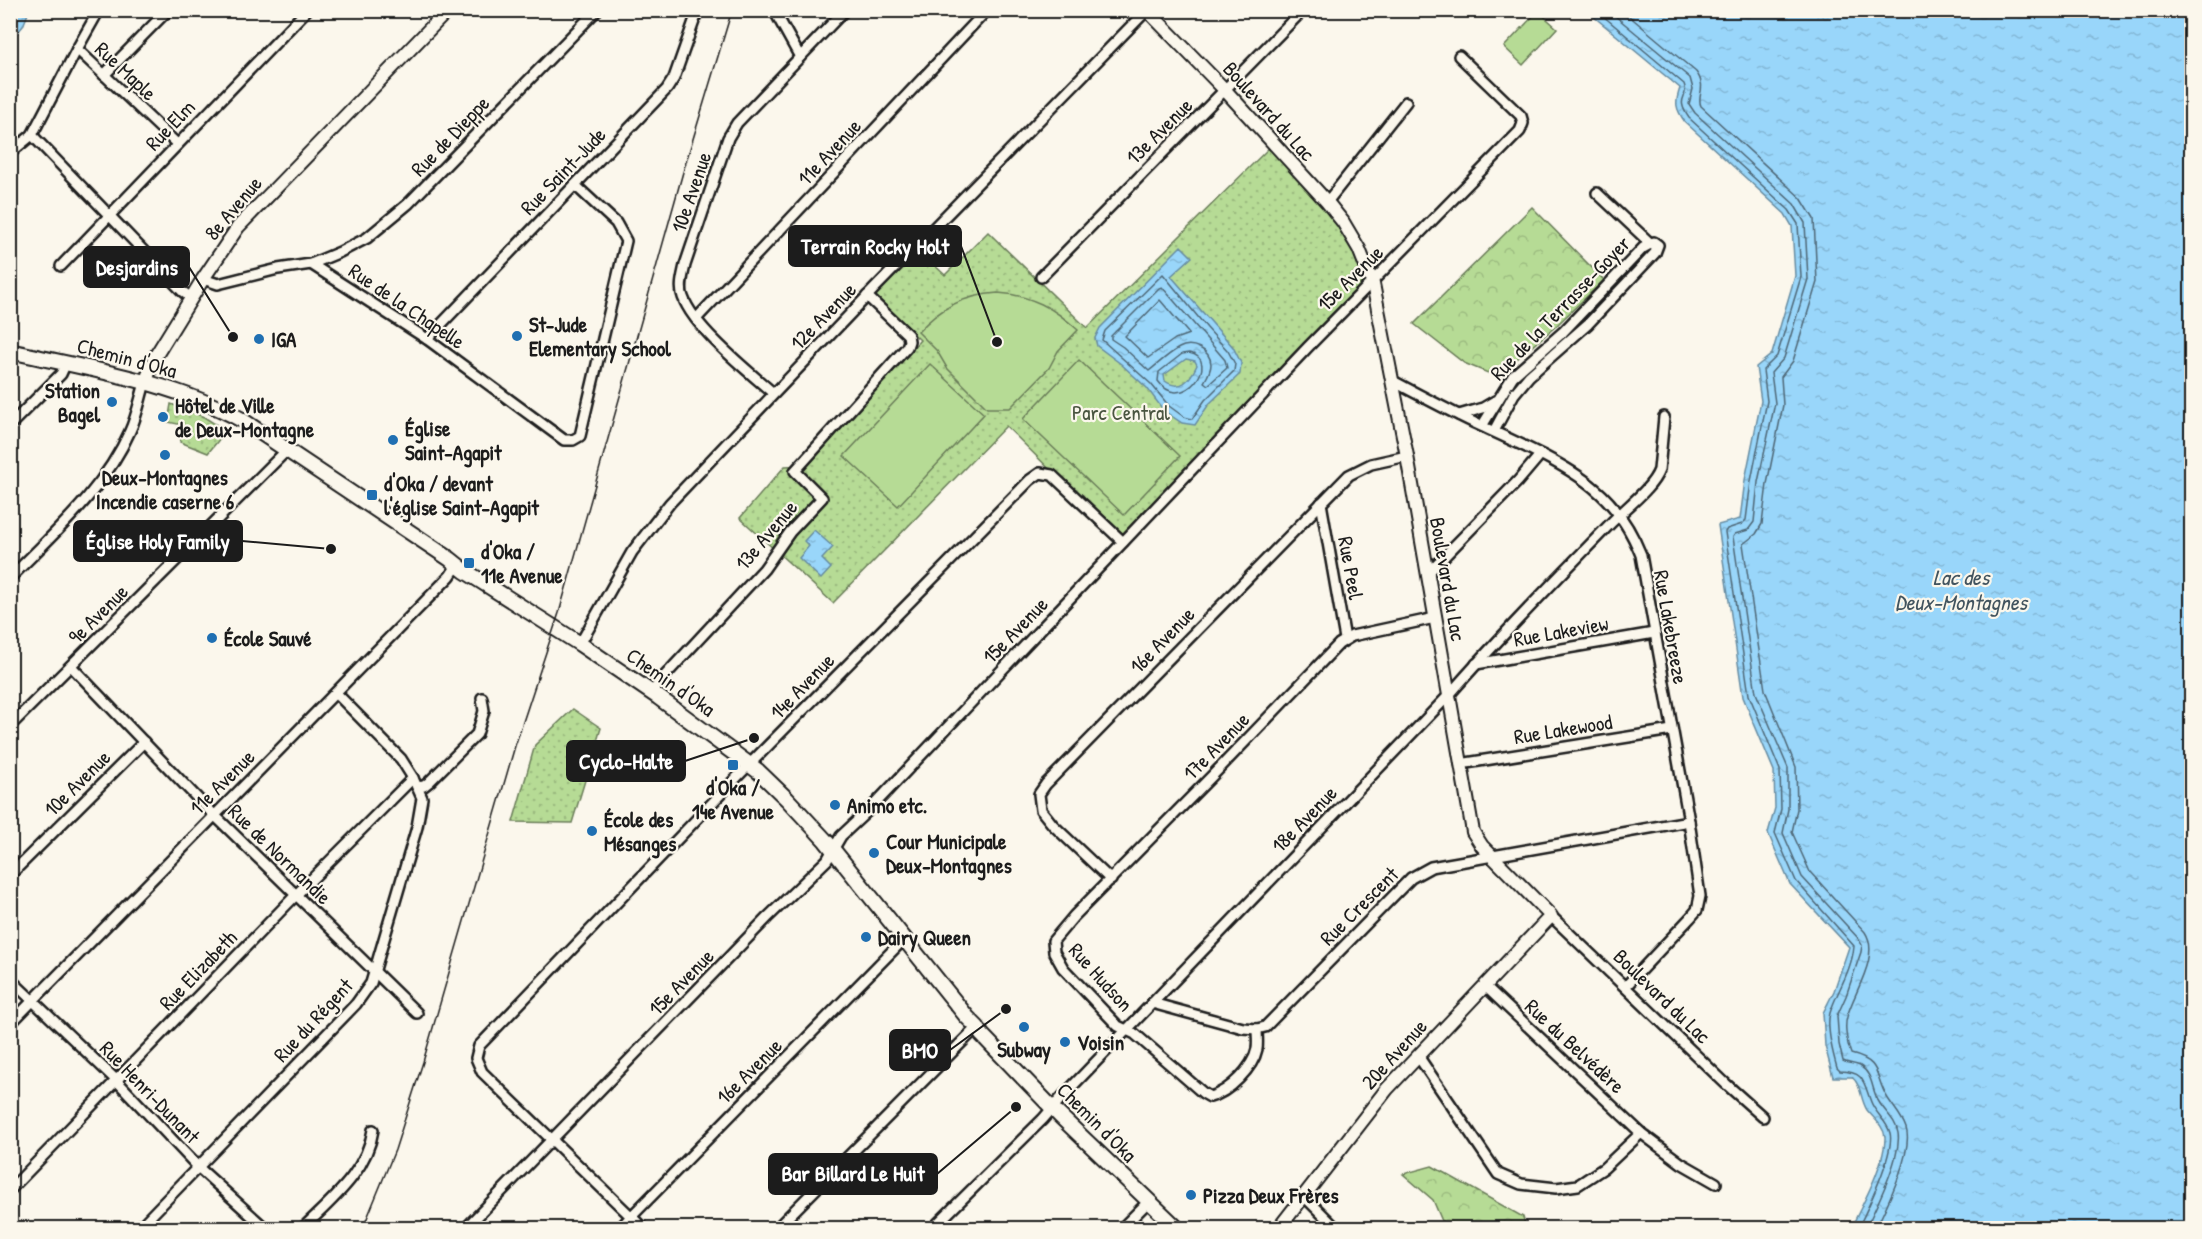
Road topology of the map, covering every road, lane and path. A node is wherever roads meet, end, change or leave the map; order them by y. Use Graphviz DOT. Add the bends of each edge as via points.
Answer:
graph roads {
  1 [pos="99,10"];
  2 [pos="168,10"];
  3 [pos="307,10"];
  4 [pos="448,10"];
  5 [pos="597,10"];
  6 [pos="698,10"];
  7 [pos="774,10"];
  8 [pos="845,10"];
  9 [pos="987,10"];
  10 [pos="1147,10"];
  11 [pos="1303,10"];
  12 [pos="77,49"];
  13 [pos="1459,56"];
  14 [pos="800,57"];
  15 [pos="104,75"];
  16 [pos="1225,90"];
  17 [pos="1406,102"];
  18 [pos="32,135"];
  19 [pos="177,144"];
  20 [pos="10,153"];
  21 [pos="575,185"];
  22 [pos="1597,193"];
  23 [pos="1327,202"];
  24 [pos="108,215"];
  25 [pos="1650,243"];
  26 [pos="311,264"];
  27 [pos="61,266"];
  28 [pos="1041,277"];
  29 [pos="203,279"];
  30 [pos="1371,282"];
  31 [pos="867,296"];
  32 [pos="191,298"];
  33 [pos="696,319"];
  34 [pos="427,339"];
  35 [pos="10,351"];
  36 [pos="66,363"];
  37 [pos="1391,380"];
  38 [pos="145,383"];
  39 [pos="773,393"];
  40 [pos="1497,400"];
  41 [pos="1460,415"];
  42 [pos="1664,417"];
  43 [pos="10,425"];
  44 [pos="1482,426"];
  45 [pos="1494,431"];
  46 [pos="287,450"];
  47 [pos="1540,455"];
  48 [pos="1407,456"];
  49 [pos="1321,503"];
  50 [pos="1619,514"];
  51 [pos="1123,542"];
  52 [pos="458,564"];
  53 [pos="1428,573"];
  54 [pos="10,578"];
  55 [pos="1435,618"];
  56 [pos="1654,633"];
  57 [pos="1345,639"];
  58 [pos="580,644"];
  59 [pos="1475,664"];
  60 [pos="71,666"];
  61 [pos="336,693"];
  62 [pos="652,693"];
  63 [pos="1449,695"];
  64 [pos="482,698"];
  65 [pos="10,726"];
  66 [pos="1672,730"];
  67 [pos="144,742"];
  68 [pos="1460,764"];
  69 [pos="750,765"];
  70 [pos="415,782"];
  71 [pos="214,814"];
  72 [pos="1689,821"];
  73 [pos="833,850"];
  74 [pos="1492,857"];
  75 [pos="10,875"];
  76 [pos="1111,880"];
  77 [pos="296,895"];
  78 [pos="1551,916"];
  79 [pos="904,939"];
  80 [pos="1052,946"];
  81 [pos="374,970"];
  82 [pos="10,979"];
  83 [pos="1485,986"];
  84 [pos="1626,986"];
  85 [pos="32,1001"];
  86 [pos="1152,1003"];
  87 [pos="417,1013"];
  88 [pos="10,1024"];
  89 [pos="977,1027"];
  90 [pos="1257,1029"];
  91 [pos="1127,1030"];
  92 [pos="1418,1056"];
  93 [pos="116,1080"];
  94 [pos="1052,1108"];
  95 [pos="1763,1117"];
  96 [pos="373,1130"];
  97 [pos="1641,1133"];
  98 [pos="552,1139"];
  99 [pos="199,1167"];
  100 [pos="1716,1183"];
  101 [pos="10,1190"];
  102 [pos="1304,1197"];
  103 [pos="1148,1202"];
  104 [pos="632,1217"];
  105 [pos="139,1228"];
  106 [pos="265,1228"];
  107 [pos="303,1228"];
  108 [pos="466,1228"];
  109 [pos="620,1228"];
  110 [pos="643,1228"];
  111 [pos="777,1228"];
  112 [pos="933,1228"];
  113 [pos="1122,1228"];
  114 [pos="1177,1228"];
  115 [pos="1280,1228"];
  116 [pos="1336,1228"];
  1 -- 12 [label="street"];
  2 -- 15 [label="street"];
  3 -- 19 [label="street, Rue Elm"];
  4 -- 29 [label="street, 8e Avenue" via="238,227"];
  5 -- 26 [label="street, Rue de Dieppe" via="408,204 367,238"];
  6 -- 21 [label="street, Rue Saint-Jude" via="667,89"];
  7 -- 14 [label="street"];
  8 -- 14 [label="street, 10e Avenue"];
  9 -- 33 [label="street, 11e Avenue"];
  10 -- 16 [label="street, Boulevard du Lac"];
  10 -- 31 [label="street, 12e Avenue"];
  11 -- 16 [label="street, 13e Avenue"];
  12 -- 15 [label="street, Rue Maple"];
  12 -- 18 [label="street"];
  13 -- 30 [label="street, 15e Avenue" via="1521,116 1520,131"];
  14 -- 33 [label="street, 10e Avenue" via="737,123 728,138 683,274 683,297"];
  15 -- 19 [label="street, Rue Maple"];
  16 -- 23 [label="street, Boulevard du Lac"];
  16 -- 28 [label="street, 13e Avenue"];
  17 -- 23 [label="street"];
  18 -- 20 [label="street"];
  18 -- 24 [label="street"];
  19 -- 24 [label="street, Rue Elm"];
  21 -- 34 [label="street, Rue Saint-Jude"];
  21 -- 34 [label="street, Rue de la Chapelle" via="616,223 626,241 580,436 564,440"];
  22 -- 25 [label="street, Rue de la Terrasse-Goyer"];
  23 -- 30 [label="street, Boulevard du Lac" via="1359,249"];
  24 -- 27 [label="street, Rue Elm"];
  24 -- 32 [label="street"];
  25 -- 40 [label="street, Rue de la Terrasse-Goyer" via="1563,332 1513,376"];
  25 -- 45 [label="street, Rue de la Terrasse-Goyer" via="1658,245 1655,253 1588,324 1529,376"];
  26 -- 29 [label="street" via="218,284"];
  26 -- 34 [label="street, Rue de la Chapelle"];
  29 -- 32 [label="street, 8e Avenue"];
  30 -- 37 [label="street, Boulevard du Lac"];
  30 -- 51 [label="street, 15e Avenue"];
  31 -- 39 [label="street, 12e Avenue"];
  31 -- 62 [label="street, 13e Avenue" via="908,335 907,347 795,471 822,498"];
  32 -- 38 [label="street, 8e Avenue"];
  33 -- 39 [label="street, 10e Avenue"];
  35 -- 36 [label="main road, Chemin d'Oka"];
  36 -- 38 [label="main road, Chemin d'Oka"];
  36 -- 43 [label="street" via="61,374"];
  37 -- 41 [label="street, Rue Lakebreeze"];
  37 -- 48 [label="street, Boulevard du Lac"];
  38 -- 46 [label="main road, Chemin d'Oka" via="235,416"];
  38 -- 54 [label="street, 8e Avenue" via="130,431 103,479"];
  39 -- 58 [label="street, 12e Avenue" via="670,503 632,552"];
  40 -- 41 [label="street, Rue de la Terrasse-Goyer"];
  40 -- 44 [label="street, Rue de la Terrasse-Goyer"];
  41 -- 44 [label="street, Rue Lakebreeze"];
  42 -- 50 [label="street, 18e Avenue" via="1656,478"];
  44 -- 45 [label="street, Rue Lakebreeze"];
  45 -- 47 [label="street, Rue Lakebreeze"];
  46 -- 52 [label="main road, Chemin d'Oka"];
  46 -- 60 [label="street, 9e Avenue"];
  47 -- 50 [label="street, Rue Lakebreeze" via="1595,489"];
  47 -- 53 [label="street"];
  48 -- 49 [label="street, 16e Avenue" via="1358,469"];
  48 -- 53 [label="street, Boulevard du Lac"];
  49 -- 57 [label="street, Rue Peel"];
  49 -- 76 [label="street, 16e Avenue" via="1039,794 1041,810 1053,825"];
  50 -- 56 [label="street, Rue Lakebreeze" via="1641,555"];
  50 -- 59 [label="street, 18e Avenue"];
  51 -- 69 [label="street, 14e Avenue" via="1053,475 1035,476"];
  51 -- 73 [label="street, 15e Avenue" via="841,836"];
  52 -- 58 [label="main road, Chemin d'Oka"];
  52 -- 61 [label="street, 11e Avenue"];
  53 -- 55 [label="street, Boulevard du Lac"];
  55 -- 57 [label="street"];
  55 -- 63 [label="street, Boulevard du Lac"];
  56 -- 59 [label="street, Rue Lakeview"];
  56 -- 66 [label="street, Rue Lakebreeze"];
  57 -- 76 [label="street, 17e Avenue"];
  58 -- 62 [label="main road, Chemin d'Oka"];
  59 -- 63 [label="street, 18e Avenue"];
  60 -- 65 [label="street, 9e Avenue"];
  60 -- 67 [label="street, Rue de Normandie"];
  61 -- 70 [label="street" via="401,759"];
  61 -- 71 [label="street, 11e Avenue"];
  62 -- 69 [label="main road, Chemin d'Oka"];
  63 -- 68 [label="street, Boulevard du Lac"];
  63 -- 86 [label="street, 18e Avenue"];
  64 -- 70 [label="street" via="484,711 477,734 424,786"];
  66 -- 68 [label="street, Rue Lakewood"];
  66 -- 72 [label="street, Rue Lakebreeze"];
  67 -- 71 [label="street, Rue de Normandie"];
  67 -- 75 [label="street, 10e Avenue"];
  68 -- 74 [label="street, Boulevard du Lac" via="1473,832"];
  69 -- 73 [label="main road, Chemin d'Oka"];
  69 -- 98 [label="street, 14e Avenue" via="477,1050 476,1062 482,1072"];
  70 -- 77 [label="street, Rue Elizabeth"];
  70 -- 81 [label="street, Rue du Régent" via="422,798 417,827"];
  71 -- 77 [label="street, Rue de Normandie"];
  71 -- 85 [label="street, 11e Avenue"];
  72 -- 74 [label="street, Rue Crescent"];
  72 -- 84 [label="street, Rue Lakebreeze" via="1700,896 1696,910"];
  73 -- 79 [label="main road, Chemin d'Oka"];
  73 -- 98 [label="street, 15e Avenue"];
  74 -- 78 [label="street, Boulevard du Lac"];
  74 -- 90 [label="street, Rue Crescent" via="1431,867 1411,878 1276,1017"];
  76 -- 80 [label="street, 17e Avenue" via="1057,934"];
  77 -- 81 [label="street, Rue de Normandie"];
  77 -- 93 [label="street, Rue Elizabeth"];
  78 -- 83 [label="street, 20e Avenue"];
  78 -- 84 [label="street, Boulevard du Lac"];
  79 -- 89 [label="main road, Chemin d'Oka"];
  79 -- 104 [label="street, 16e Avenue"];
  80 -- 91 [label="street, Rue Hudson" via="1063,968 1118,1026"];
  81 -- 87 [label="street, Rue de Normandie"];
  81 -- 99 [label="street, Rue du Régent" via="371,983 356,1004"];
  82 -- 85 [label="street, Rue Henri-Dunant"];
  83 -- 92 [label="street, 20e Avenue"];
  83 -- 97 [label="street, Rue du Belvédère"];
  84 -- 95 [label="street, Boulevard du Lac"];
  85 -- 88 [label="street, 11e Avenue"];
  85 -- 93 [label="street, Rue Henri-Dunant"];
  86 -- 90 [label="street"];
  86 -- 91 [label="street, 18e Avenue"];
  89 -- 94 [label="main road, Chemin d'Oka"];
  89 -- 111 [label="street"];
  90 -- 91 [label="street, Rue Hudson" via="1252,1062 1226,1090 1210,1097"];
  91 -- 94 [label="street, 18e Avenue"];
  92 -- 97 [label="street" via="1498,1174 1521,1184 1556,1188 1578,1185 1604,1168"];
  92 -- 102 [label="street, 20e Avenue" via="1381,1096"];
  93 -- 99 [label="street, Rue Henri-Dunant"];
  93 -- 101 [label="street, Rue Elizabeth"];
  94 -- 103 [label="main road, Chemin d'Oka"];
  94 -- 112 [label="street, 18e Avenue"];
  96 -- 107 [label="street" via="370,1148 352,1178"];
  97 -- 100 [label="street, Rue du Belvédère"];
  98 -- 104 [label="street"];
  98 -- 108 [label="street, 15e Avenue"];
  99 -- 105 [label="street, Rue du Régent"];
  99 -- 106 [label="street, Rue Henri-Dunant"];
  102 -- 115 [label="street, 20e Avenue"];
  102 -- 116 [label="street"];
  103 -- 113 [label="street"];
  103 -- 114 [label="main road, Chemin d'Oka"];
  104 -- 109 [label="street, 16e Avenue"];
  104 -- 110 [label="street"];
}
